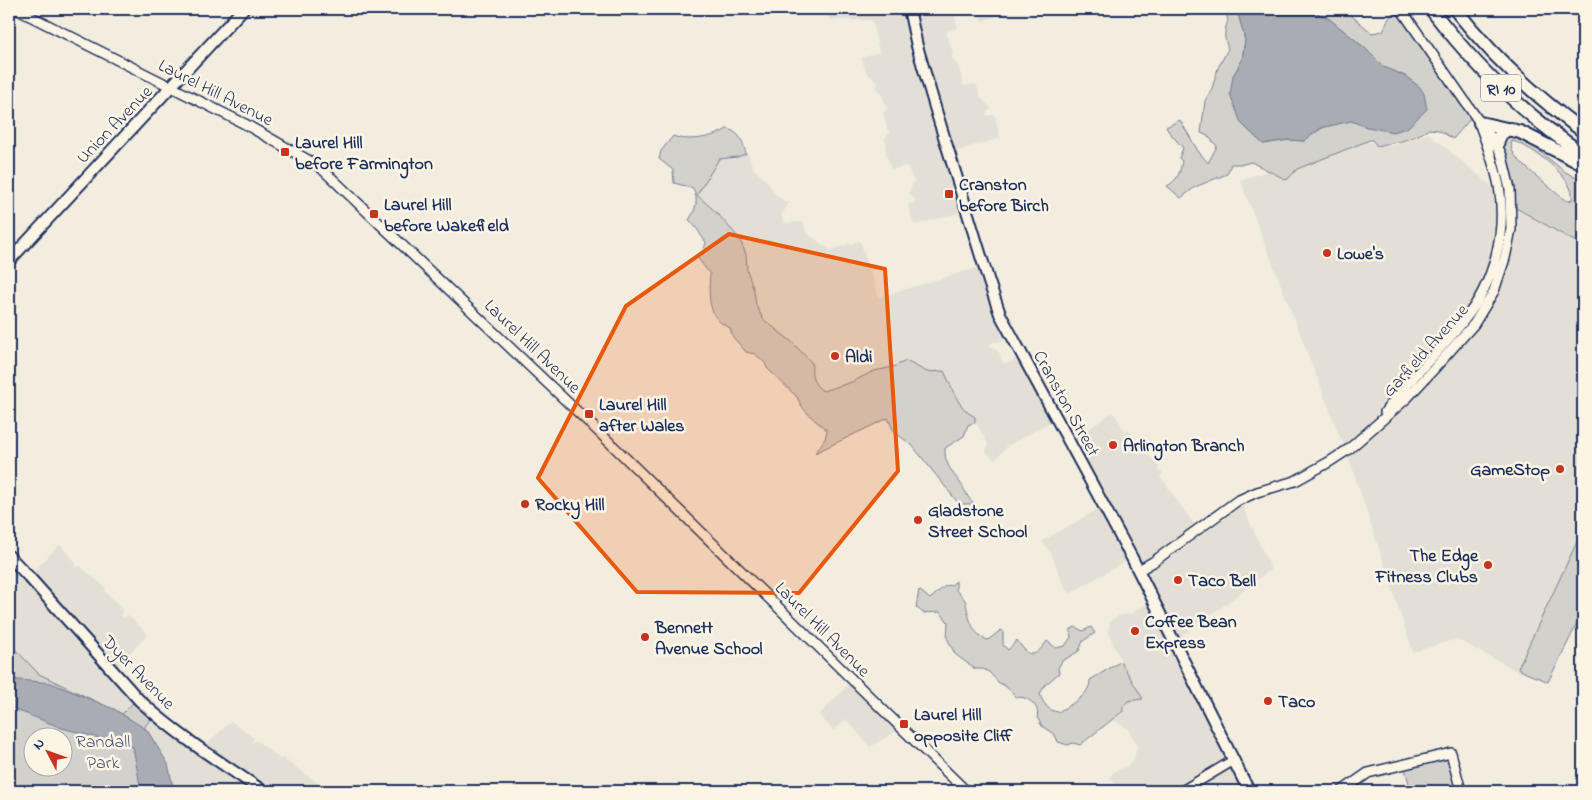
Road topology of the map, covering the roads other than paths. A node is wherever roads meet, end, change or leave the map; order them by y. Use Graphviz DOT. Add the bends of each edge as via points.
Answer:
graph roads {
  1 [pos="16,9"];
  2 [pos="244,9"];
  3 [pos="909,9"];
  4 [pos="1401,9"];
  5 [pos="1432,9"];
  6 [pos="1455,9"];
  7 [pos="172,87"];
  8 [pos="1480,123"];
  9 [pos="1511,128"];
  10 [pos="1583,132"];
  11 [pos="1497,144"];
  12 [pos="1583,154"];
  13 [pos="1583,164"];
  14 [pos="9,261"];
  15 [pos="1433,355"];
  16 [pos="1440,362"];
  17 [pos="1375,426"];
  18 [pos="9,556"];
  19 [pos="1139,570"];
  20 [pos="1234,760"];
  21 [pos="263,791"];
  22 [pos="966,791"];
  23 [pos="1182,791"];
  24 [pos="1249,791"];
  25 [pos="1342,791"];
  26 [pos="1461,791"];
  1 -- 7 [label="street, Laurel Hill Avenue"];
  2 -- 7 [label="main road, Union Avenue"];
  3 -- 19 [label="main road, Cranston Street" via="917,46 996,305"];
  4 -- 8 [label="street, Garfield Avenue"];
  5 -- 12 [label="highway, RI 10" via="1505,91"];
  6 -- 10 [label="highway, RI 10" via="1511,72"];
  7 -- 14 [label="main road, Union Avenue"];
  7 -- 22 [label="street, Laurel Hill Avenue" via="320,167 601,434"];
  8 -- 9 [label="highway"];
  8 -- 11 [label="street, Garfield Avenue"];
  8 -- 15 [label="street, Garfield Avenue" via="1500,195 1498,246 1478,301"];
  9 -- 11 [label="highway" via="1500,135"];
  9 -- 13 [label="highway"];
  11 -- 16 [label="street, Garfield Avenue" via="1511,200 1511,229 1505,258 1494,291 1480,316"];
  15 -- 16 [label="street"];
  15 -- 17 [label="street, Garfield Avenue"];
  16 -- 17 [label="street, Garfield Avenue"];
  17 -- 19 [label="street, Garfield Avenue" via="1339,456 1303,478 1237,501"];
  18 -- 21 [label="main road, Dyer Avenue" via="155,715"];
  19 -- 20 [label="main road, Cranston Street"];
  20 -- 23 [label="street"];
  20 -- 24 [label="main road, Cranston Street"];
  25 -- 26 [label="street" via="1368,773 1451,753"];
}
